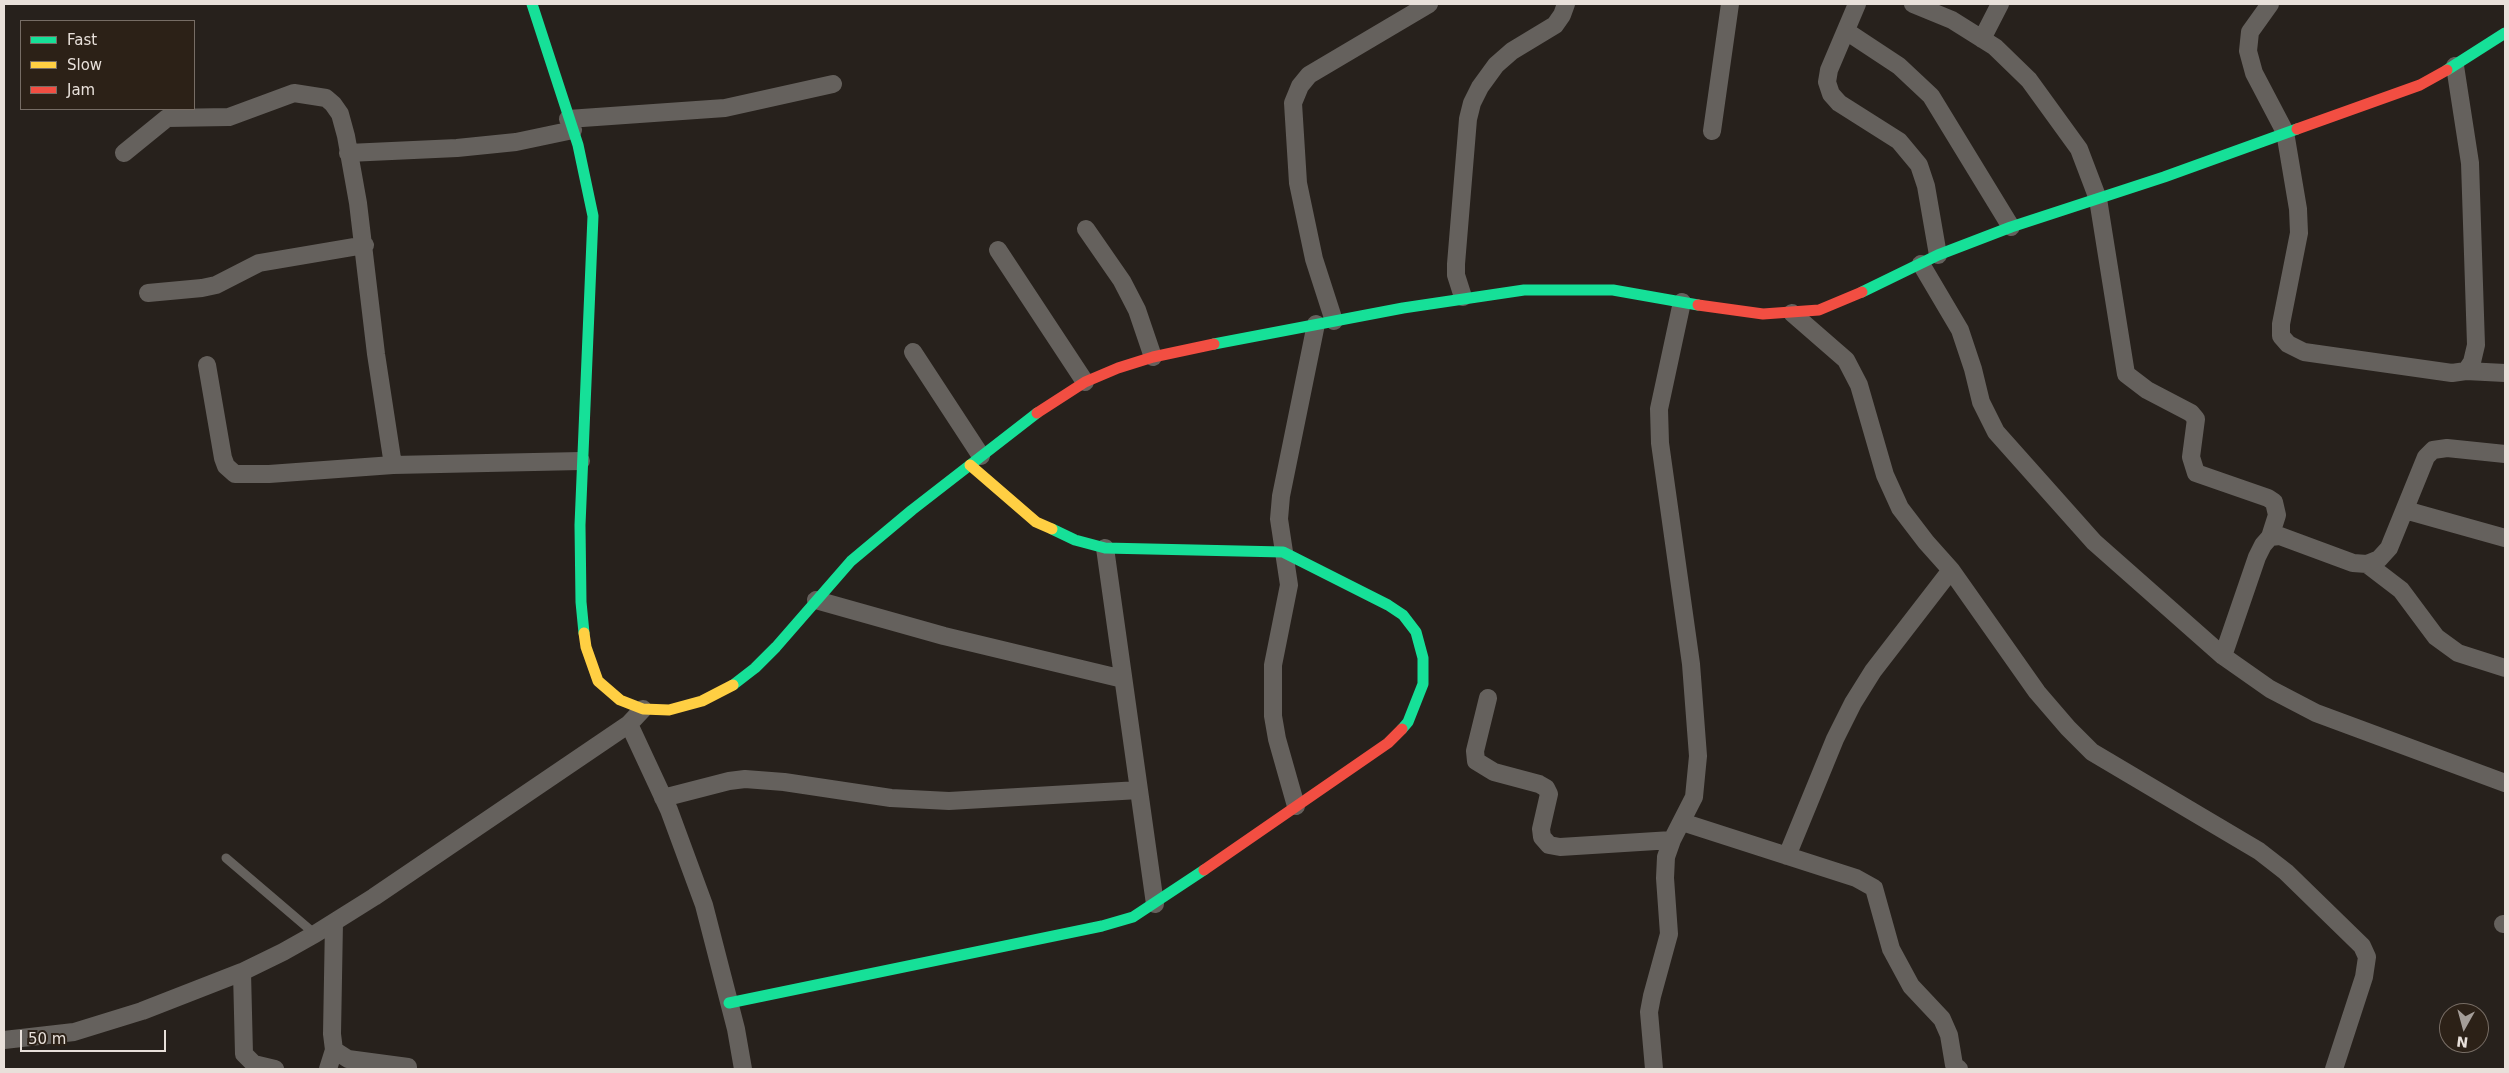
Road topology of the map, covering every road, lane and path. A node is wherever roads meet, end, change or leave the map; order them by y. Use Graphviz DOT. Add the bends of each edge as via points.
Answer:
graph roads {
  1 [pos="532,4"];
  2 [pos="1429,4"];
  3 [pos="1566,4"];
  4 [pos="1730,4"];
  5 [pos="1858,4"];
  6 [pos="1913,4"];
  7 [pos="2000,4"];
  8 [pos="2270,4"];
  9 [pos="1846,31"];
  10 [pos="2505,34"];
  11 [pos="1982,39"];
  12 [pos="2455,66"];
  13 [pos="833,84"];
  14 [pos="570,124"];
  15 [pos="1712,131"];
  16 [pos="2285,132"];
  17 [pos="124,153"];
  18 [pos="348,153"];
  19 [pos="2098,199"];
  20 [pos="2011,227"];
  21 [pos="1086,228"];
  22 [pos="365,245"];
  23 [pos="998,250"];
  24 [pos="1938,256"];
  25 [pos="1922,264"];
  26 [pos="148,293"];
  27 [pos="1463,297"];
  28 [pos="1682,302"];
  29 [pos="1792,313"];
  30 [pos="1334,321"];
  31 [pos="1316,324"];
  32 [pos="913,352"];
  33 [pos="1153,357"];
  34 [pos="207,365"];
  35 [pos="2466,372"];
  36 [pos="2505,373"];
  37 [pos="1085,382"];
  38 [pos="2505,454"];
  39 [pos="581,461"];
  40 [pos="976,461"];
  41 [pos="393,465"];
  42 [pos="2405,510"];
  43 [pos="2270,537"];
  44 [pos="2505,538"];
  45 [pos="1105,548"];
  46 [pos="1283,552"];
  47 [pos="2367,564"];
  48 [pos="1951,570"];
  49 [pos="816,600"];
  50 [pos="2223,656"];
  51 [pos="2505,668"];
  52 [pos="1123,679"];
  53 [pos="1488,698"];
  54 [pos="642,709"];
  55 [pos="629,724"];
  56 [pos="2505,783"];
  57 [pos="1139,790"];
  58 [pos="663,798"];
  59 [pos="1296,806"];
  60 [pos="1682,822"];
  61 [pos="1672,840"];
  62 [pos="1787,856"];
  63 [pos="226,858"];
  64 [pos="1155,904"];
  65 [pos="334,922"];
  66 [pos="316,934"];
  67 [pos="242,972"];
  68 [pos="729,1003"];
  69 [pos="4,1040"];
  70 [pos="334,1050"];
  71 [pos="408,1067"];
  72 [pos="275,1069"];
  73 [pos="328,1069"];
  74 [pos="743,1069"];
  75 [pos="1654,1069"];
  76 [pos="1959,1069"];
  77 [pos="2334,1069"];
  1 -- 14 [label="main road"];
  2 -- 30 [label="street" via="1310,74 1300,86 1293,103 1298,183 1314,259"];
  3 -- 27 [label="street" via="1555,25 1512,51 1496,65 1472,103 1456,264"];
  4 -- 15 [label="street"];
  5 -- 9 [label="street"];
  6 -- 11 [label="street" via="1952,20"];
  7 -- 11 [label="street"];
  8 -- 16 [label="street" via="2250,32 2248,52 2254,73"];
  9 -- 20 [label="street" via="1899,66 1931,96"];
  9 -- 24 [label="street" via="1829,70 1827,82 1831,94 1839,103 1899,141 1919,165 1926,186"];
  10 -- 12 [label="main road"];
  11 -- 19 [label="street" via="1995,47 2029,80 2060,121 2079,149"];
  12 -- 16 [label="main road" via="2420,85"];
  12 -- 35 [label="street" via="2470,163 2472,204 2476,345"];
  13 -- 14 [label="street" via="725,108"];
  14 -- 18 [label="street" via="516,142"];
  14 -- 39 [label="main road" via="587,180 593,216"];
  16 -- 19 [label="main road"];
  16 -- 35 [label="street" via="2299,233 2281,336 2288,344 2304,352 2452,373"];
  17 -- 18 [label="street" via="167,118 229,117 294,93 326,98 333,104 340,114"];
  18 -- 22 [label="street"];
  19 -- 20 [label="main road"];
  19 -- 43 [label="street" via="2126,374 2196,419 2191,457 2196,473 2274,502 2277,515"];
  20 -- 24 [label="main road"];
  21 -- 33 [label="street" via="1122,280"];
  22 -- 26 [label="street" via="259,263 202,288"];
  22 -- 41 [label="street" via="376,354"];
  23 -- 37 [label="street"];
  24 -- 25 [label="main road"];
  25 -- 29 [label="main road" via="1819,310"];
  25 -- 50 [label="street" via="1960,330 1981,402 1996,432 2094,542"];
  27 -- 28 [label="main road" via="1524,290 1613,290"];
  27 -- 30 [label="main road"];
  28 -- 29 [label="main road" via="1724,310"];
  28 -- 60 [label="street" via="1659,409 1660,444 1691,664 1698,756 1694,798"];
  29 -- 48 [label="street" via="1846,360 1860,385 1892,493 1926,542"];
  30 -- 31 [label="main road"];
  31 -- 33 [label="main road"];
  31 -- 46 [label="street" via="1281,496 1279,519"];
  32 -- 40 [label="street"];
  33 -- 37 [label="main road"];
  34 -- 41 [label="street" via="223,458 235,474"];
  35 -- 36 [label="street"];
  37 -- 40 [label="main road" via="1048,405"];
  38 -- 42 [label="street" via="2447,448 2433,450 2426,457"];
  39 -- 41 [label="street"];
  39 -- 54 [label="main road" via="580,571 586,647 598,681 620,700"];
  40 -- 45 [label="main road" via="1036,522 1075,540"];
  40 -- 49 [label="main road" via="851,562"];
  42 -- 44 [label="street"];
  42 -- 47 [label="street" via="2389,548 2379,559"];
  43 -- 47 [label="street" via="2280,536 2353,563"];
  43 -- 50 [label="street" via="2257,557"];
  45 -- 46 [label="main road"];
  45 -- 52 [label="street"];
  46 -- 59 [label="street" via="1289,585 1273,665 1273,716 1276,739"];
  46 -- 59 [label="main road" via="1388,604 1403,615 1416,632 1423,658 1422,684 1408,722 1388,743"];
  47 -- 51 [label="street" via="2401,590 2436,637 2458,652"];
  48 -- 62 [label="street" via="1873,671 1853,703"];
  48 -- 77 [label="street" via="2037,692 2092,752 2259,851 2286,872 2362,946 2367,957 2364,977"];
  49 -- 52 [label="street" via="944,636"];
  49 -- 54 [label="main road" via="771,652 729,688 702,701 670,710"];
  50 -- 56 [label="street" via="2270,689 2316,713"];
  52 -- 57 [label="street"];
  53 -- 61 [label="street" via="1475,751 1476,761 1494,772 1546,788 1549,794 1541,829 1542,837 1549,845"];
  54 -- 55 [label="street"];
  55 -- 58 [label="street"];
  55 -- 65 [label="street"];
  57 -- 58 [label="street" via="949,801 891,798 745,779"];
  57 -- 64 [label="street"];
  58 -- 68 [label="street" via="704,905"];
  59 -- 64 [label="main road"];
  60 -- 61 [label="street"];
  60 -- 62 [label="street"];
  61 -- 75 [label="street" via="1666,857 1665,878 1669,934 1650,1012"];
  62 -- 76 [label="street" via="1856,878 1874,888 1891,949 1911,986 1942,1019 1949,1035 1954,1065"];
  63 -- 66 [label="lane"];
  64 -- 68 [label="main road" via="1134,917 1102,926"];
  65 -- 66 [label="street"];
  65 -- 70 [label="street"];
  66 -- 67 [label="street"];
  67 -- 69 [label="street" via="142,1011 74,1032"];
  67 -- 72 [label="street" via="244,1054 254,1064"];
  68 -- 74 [label="street"];
  70 -- 71 [label="street" via="348,1059"];
  70 -- 73 [label="street"];
}
